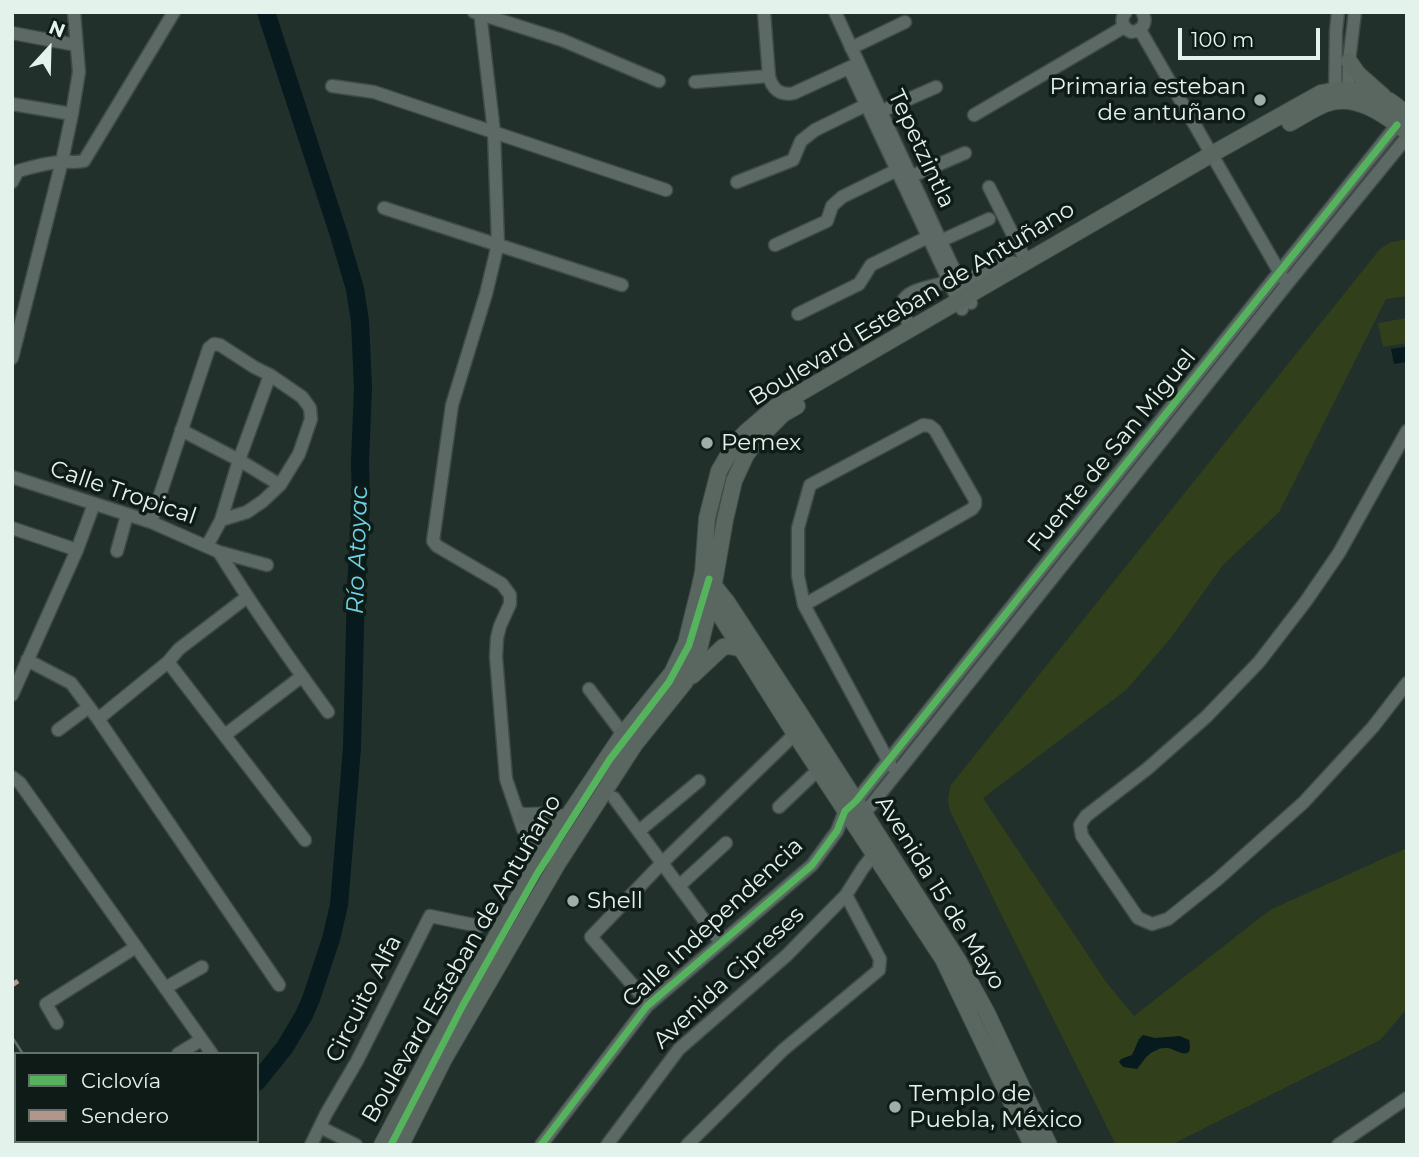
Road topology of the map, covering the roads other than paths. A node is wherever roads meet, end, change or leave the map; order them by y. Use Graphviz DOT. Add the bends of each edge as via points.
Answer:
graph roads {
  1 [pos="74,12"];
  2 [pos="174,12"];
  3 [pos="764,12"];
  4 [pos="835,12"];
  5 [pos="1126,12"];
  6 [pos="1338,12"];
  7 [pos="1355,12"];
  8 [pos="478,13"];
  9 [pos="1143,13"];
  10 [pos="905,22"];
  11 [pos="1124,27"];
  12 [pos="1140,30"];
  13 [pos="12,33"];
  14 [pos="76,45"];
  15 [pos="851,48"];
  16 [pos="1349,61"];
  17 [pos="853,66"];
  18 [pos="769,76"];
  19 [pos="659,81"];
  20 [pos="695,82"];
  21 [pos="332,86"];
  22 [pos="936,87"];
  23 [pos="1342,96"];
  24 [pos="1387,100"];
  25 [pos="12,104"];
  26 [pos="873,111"];
  27 [pos="72,114"];
  28 [pos="974,115"];
  29 [pos="1404,127"];
  30 [pos="494,132"];
  31 [pos="965,153"];
  32 [pos="1215,157"];
  33 [pos="62,161"];
  34 [pos="903,176"];
  35 [pos="12,182"];
  36 [pos="737,182"];
  37 [pos="989,187"];
  38 [pos="666,190"];
  39 [pos="384,208"];
  40 [pos="989,219"];
  41 [pos="934,241"];
  42 [pos="498,244"];
  43 [pos="775,245"];
  44 [pos="1023,263"];
  45 [pos="1280,272"];
  46 [pos="1287,284"];
  47 [pos="622,285"];
  48 [pos="962,296"];
  49 [pos="798,314"];
  50 [pos="911,329"];
  51 [pos="12,358"];
  52 [pos="270,375"];
  53 [pos="181,430"];
  54 [pos="1407,431"];
  55 [pos="1403,443"];
  56 [pos="239,460"];
  57 [pos="12,477"];
  58 [pos="280,485"];
  59 [pos="93,504"];
  60 [pos="127,514"];
  61 [pos="221,520"];
  62 [pos="151,522"];
  63 [pos="12,528"];
  64 [pos="213,549"];
  65 [pos="77,550"];
  66 [pos="117,551"];
  67 [pos="267,565"];
  68 [pos="707,586"];
  69 [pos="247,597"];
  70 [pos="804,605"];
  71 [pos="742,649"];
  72 [pos="27,660"];
  73 [pos="168,662"];
  74 [pos="302,677"];
  75 [pos="685,682"];
  76 [pos="1407,683"];
  77 [pos="589,690"];
  78 [pos="12,695"];
  79 [pos="89,707"];
  80 [pos="328,712"];
  81 [pos="98,719"];
  82 [pos="800,729"];
  83 [pos="58,730"];
  84 [pos="623,734"];
  85 [pos="225,735"];
  86 [pos="889,759"];
  87 [pos="818,770"];
  88 [pos="894,775"];
  89 [pos="12,777"];
  90 [pos="699,781"];
  91 [pos="614,798"];
  92 [pos="779,807"];
  93 [pos="520,811"];
  94 [pos="855,812"];
  95 [pos="565,819"];
  96 [pos="639,831"];
  97 [pos="305,840"];
  98 [pos="726,844"];
  99 [pos="546,848"];
  100 [pos="879,850"];
  101 [pos="560,860"];
  102 [pos="662,863"];
  103 [pos="679,886"];
  104 [pos="846,895"];
  105 [pos="479,926"];
  106 [pos="721,943"];
  107 [pos="136,947"];
  108 [pos="202,967"];
  109 [pos="279,985"];
  110 [pos="165,988"];
  111 [pos="643,997"];
  112 [pos="57,1023"];
  113 [pos="201,1040"];
  114 [pos="181,1052"];
  115 [pos="210,1052"];
  116 [pos="1407,1098"];
  117 [pos="320,1127"];
  118 [pos="316,1143"];
  119 [pos="356,1145"];
  120 [pos="382,1145"];
  121 [pos="401,1145"];
  122 [pos="541,1145"];
  123 [pos="607,1145"];
  124 [pos="687,1145"];
  125 [pos="1032,1145"];
  126 [pos="1048,1145"];
  127 [pos="1338,1145"];
  1 -- 14 [label="street"];
  2 -- 33 [label="street" via="84,161"];
  3 -- 18 [label="street"];
  4 -- 15 [label="street, Tepetzintla"];
  5 -- 11 [label="street"];
  6 -- 23 [label="street"];
  7 -- 16 [label="street"];
  8 -- 19 [label="street" via="562,40"];
  8 -- 30 [label="street"];
  9 -- 12 [label="street"];
  10 -- 15 [label="street"];
  11 -- 12 [label="street" via="1131,32"];
  11 -- 28 [label="street"];
  12 -- 32 [label="street"];
  13 -- 14 [label="street"];
  14 -- 27 [label="street" via="79,72"];
  15 -- 17 [label="street, Tepetzintla"];
  16 -- 23 [label="street"];
  16 -- 24 [label="main road"];
  17 -- 18 [label="street" via="787,94 771,85"];
  17 -- 26 [label="street, Tepetzintla"];
  18 -- 20 [label="street"];
  21 -- 30 [label="street" via="374,92"];
  22 -- 26 [label="street"];
  23 -- 24 [label="main road"];
  23 -- 29 [label="main road"];
  23 -- 32 [label="main road, Boulevard Esteban de Antuñano" via="1321,93"];
  24 -- 29 [label="main road"];
  25 -- 27 [label="street"];
  26 -- 34 [label="street, Tepetzintla"];
  26 -- 36 [label="street" via="814,130 802,141 793,160"];
  27 -- 33 [label="street"];
  29 -- 45 [label="street, Fuente de San Miguel"];
  29 -- 46 [label="street, Fuente de San Miguel"];
  30 -- 38 [label="street"];
  30 -- 42 [label="street"];
  31 -- 34 [label="street"];
  32 -- 44 [label="main road, Boulevard Esteban de Antuñano"];
  32 -- 45 [label="street"];
  32 -- 48 [label="main road, Boulevard Esteban de Antuñano"];
  33 -- 35 [label="street" via="18,171"];
  33 -- 51 [label="street"];
  34 -- 41 [label="street, Tepetzintla"];
  34 -- 43 [label="street" via="842,197 832,206 827,221"];
  37 -- 44 [label="street"];
  39 -- 42 [label="street"];
  40 -- 41 [label="street"];
  41 -- 48 [label="street, Tepetzintla"];
  41 -- 49 [label="street" via="871,265 859,284"];
  42 -- 47 [label="street"];
  42 -- 93 [label="street" via="452,405 433,541 502,584 510,595 496,638 496,657 506,779"];
  44 -- 48 [label="main road, Boulevard Esteban de Antuñano"];
  45 -- 46 [label="street"];
  45 -- 86 [label="street, Fuente de San Miguel"];
  46 -- 88 [label="street, Fuente de San Miguel"];
  48 -- 50 [label="main road, Boulevard Esteban de Antuñano"];
  48 -- 50 [label="street" via="909,293 902,309"];
  48 -- 68 [label="main road, Boulevard Esteban de Antuñano" via="783,414 756,441 734,481"];
  50 -- 68 [label="main road, Boulevard Esteban de Antuñano" via="774,408 734,445 719,471 708,518"];
  52 -- 53 [label="street" via="214,344"];
  52 -- 56 [label="street"];
  52 -- 58 [label="street" via="310,408 311,419 299,454"];
  53 -- 56 [label="street"];
  53 -- 62 [label="street"];
  54 -- 55 [label="street"];
  55 -- 76 [label="street" via="1339,553 1259,662 1196,726 1086,816 1080,825 1082,836 1138,918 1152,924 1168,919 1304,802"];
  56 -- 58 [label="street"];
  56 -- 61 [label="street"];
  57 -- 59 [label="street, Calle Tropical"];
  58 -- 61 [label="street" via="247,512"];
  59 -- 60 [label="street, Calle Tropical"];
  59 -- 65 [label="street"];
  60 -- 62 [label="street, Calle Tropical"];
  60 -- 66 [label="street"];
  61 -- 64 [label="street"];
  62 -- 64 [label="street, Calle Tropical"];
  63 -- 65 [label="street"];
  64 -- 67 [label="street, Calle Tropical"];
  64 -- 69 [label="street"];
  65 -- 72 [label="street"];
  68 -- 71 [label="main road, Avenida 15 de Mayo"];
  68 -- 75 [label="main road, Boulevard Esteban de Antuñano" via="698,654"];
  68 -- 82 [label="main road, Avenida 15 de Mayo" via="727,602"];
  68 -- 84 [label="main road, Boulevard Esteban de Antuñano" via="671,673"];
  69 -- 73 [label="street"];
  69 -- 74 [label="street"];
  70 -- 70 [label="street" via="975,505 930,426 923,425 810,485 798,528 798,576"];
  70 -- 86 [label="street"];
  71 -- 75 [label="main road" via="723,648"];
  71 -- 82 [label="main road, Avenida 15 de Mayo"];
  72 -- 78 [label="street"];
  72 -- 79 [label="street" via="71,683"];
  73 -- 81 [label="street"];
  73 -- 85 [label="street"];
  74 -- 80 [label="street"];
  74 -- 85 [label="street"];
  75 -- 101 [label="main road, Boulevard Esteban de Antuñano" via="635,744"];
  77 -- 84 [label="street"];
  79 -- 81 [label="street"];
  79 -- 83 [label="street"];
  81 -- 109 [label="street"];
  82 -- 87 [label="main road, Avenida 15 de Mayo"];
  82 -- 94 [label="main road, Avenida 15 de Mayo"];
  82 -- 102 [label="street"];
  84 -- 95 [label="main road, Boulevard Esteban de Antuñano"];
  85 -- 97 [label="street"];
  86 -- 88 [label="street"];
  86 -- 94 [label="street, Fuente de San Miguel"];
  87 -- 92 [label="street"];
  87 -- 94 [label="main road, Avenida 15 de Mayo"];
  88 -- 94 [label="street, Fuente de San Miguel"];
  89 -- 107 [label="street"];
  90 -- 96 [label="street"];
  91 -- 96 [label="street"];
  93 -- 95 [label="main road"];
  93 -- 99 [label="street"];
  94 -- 100 [label="main road, Avenida 15 de Mayo"];
  94 -- 106 [label="street, Calle Independencia" via="811,865"];
  95 -- 99 [label="main road, Boulevard Esteban de Antuñano"];
  96 -- 102 [label="street"];
  98 -- 103 [label="street"];
  99 -- 101 [label="street"];
  99 -- 120 [label="main road, Boulevard Esteban de Antuñano"];
  100 -- 104 [label="street, Avenida Cipreses"];
  100 -- 125 [label="main road, Avenida 15 de Mayo" via="943,959"];
  100 -- 126 [label="main road, Avenida 15 de Mayo" via="958,960"];
  101 -- 121 [label="main road, Boulevard Esteban de Antuñano" via="444,1059"];
  102 -- 103 [label="street"];
  102 -- 111 [label="street" via="592,937"];
  103 -- 106 [label="street"];
  104 -- 123 [label="street, Avenida Cipreses" via="787,955 679,1049"];
  104 -- 124 [label="street" via="880,959 879,970 783,1050"];
  105 -- 117 [label="street, Circuito Alfa" via="430,916"];
  106 -- 122 [label="street, Calle Independencia" via="648,1006"];
  107 -- 110 [label="street"];
  107 -- 112 [label="street" via="46,1004"];
  108 -- 110 [label="street"];
  110 -- 113 [label="street"];
  113 -- 114 [label="street"];
  113 -- 115 [label="street"];
  116 -- 127 [label="street"];
  117 -- 118 [label="street, Circuito Alfa"];
  117 -- 119 [label="street"];
}
